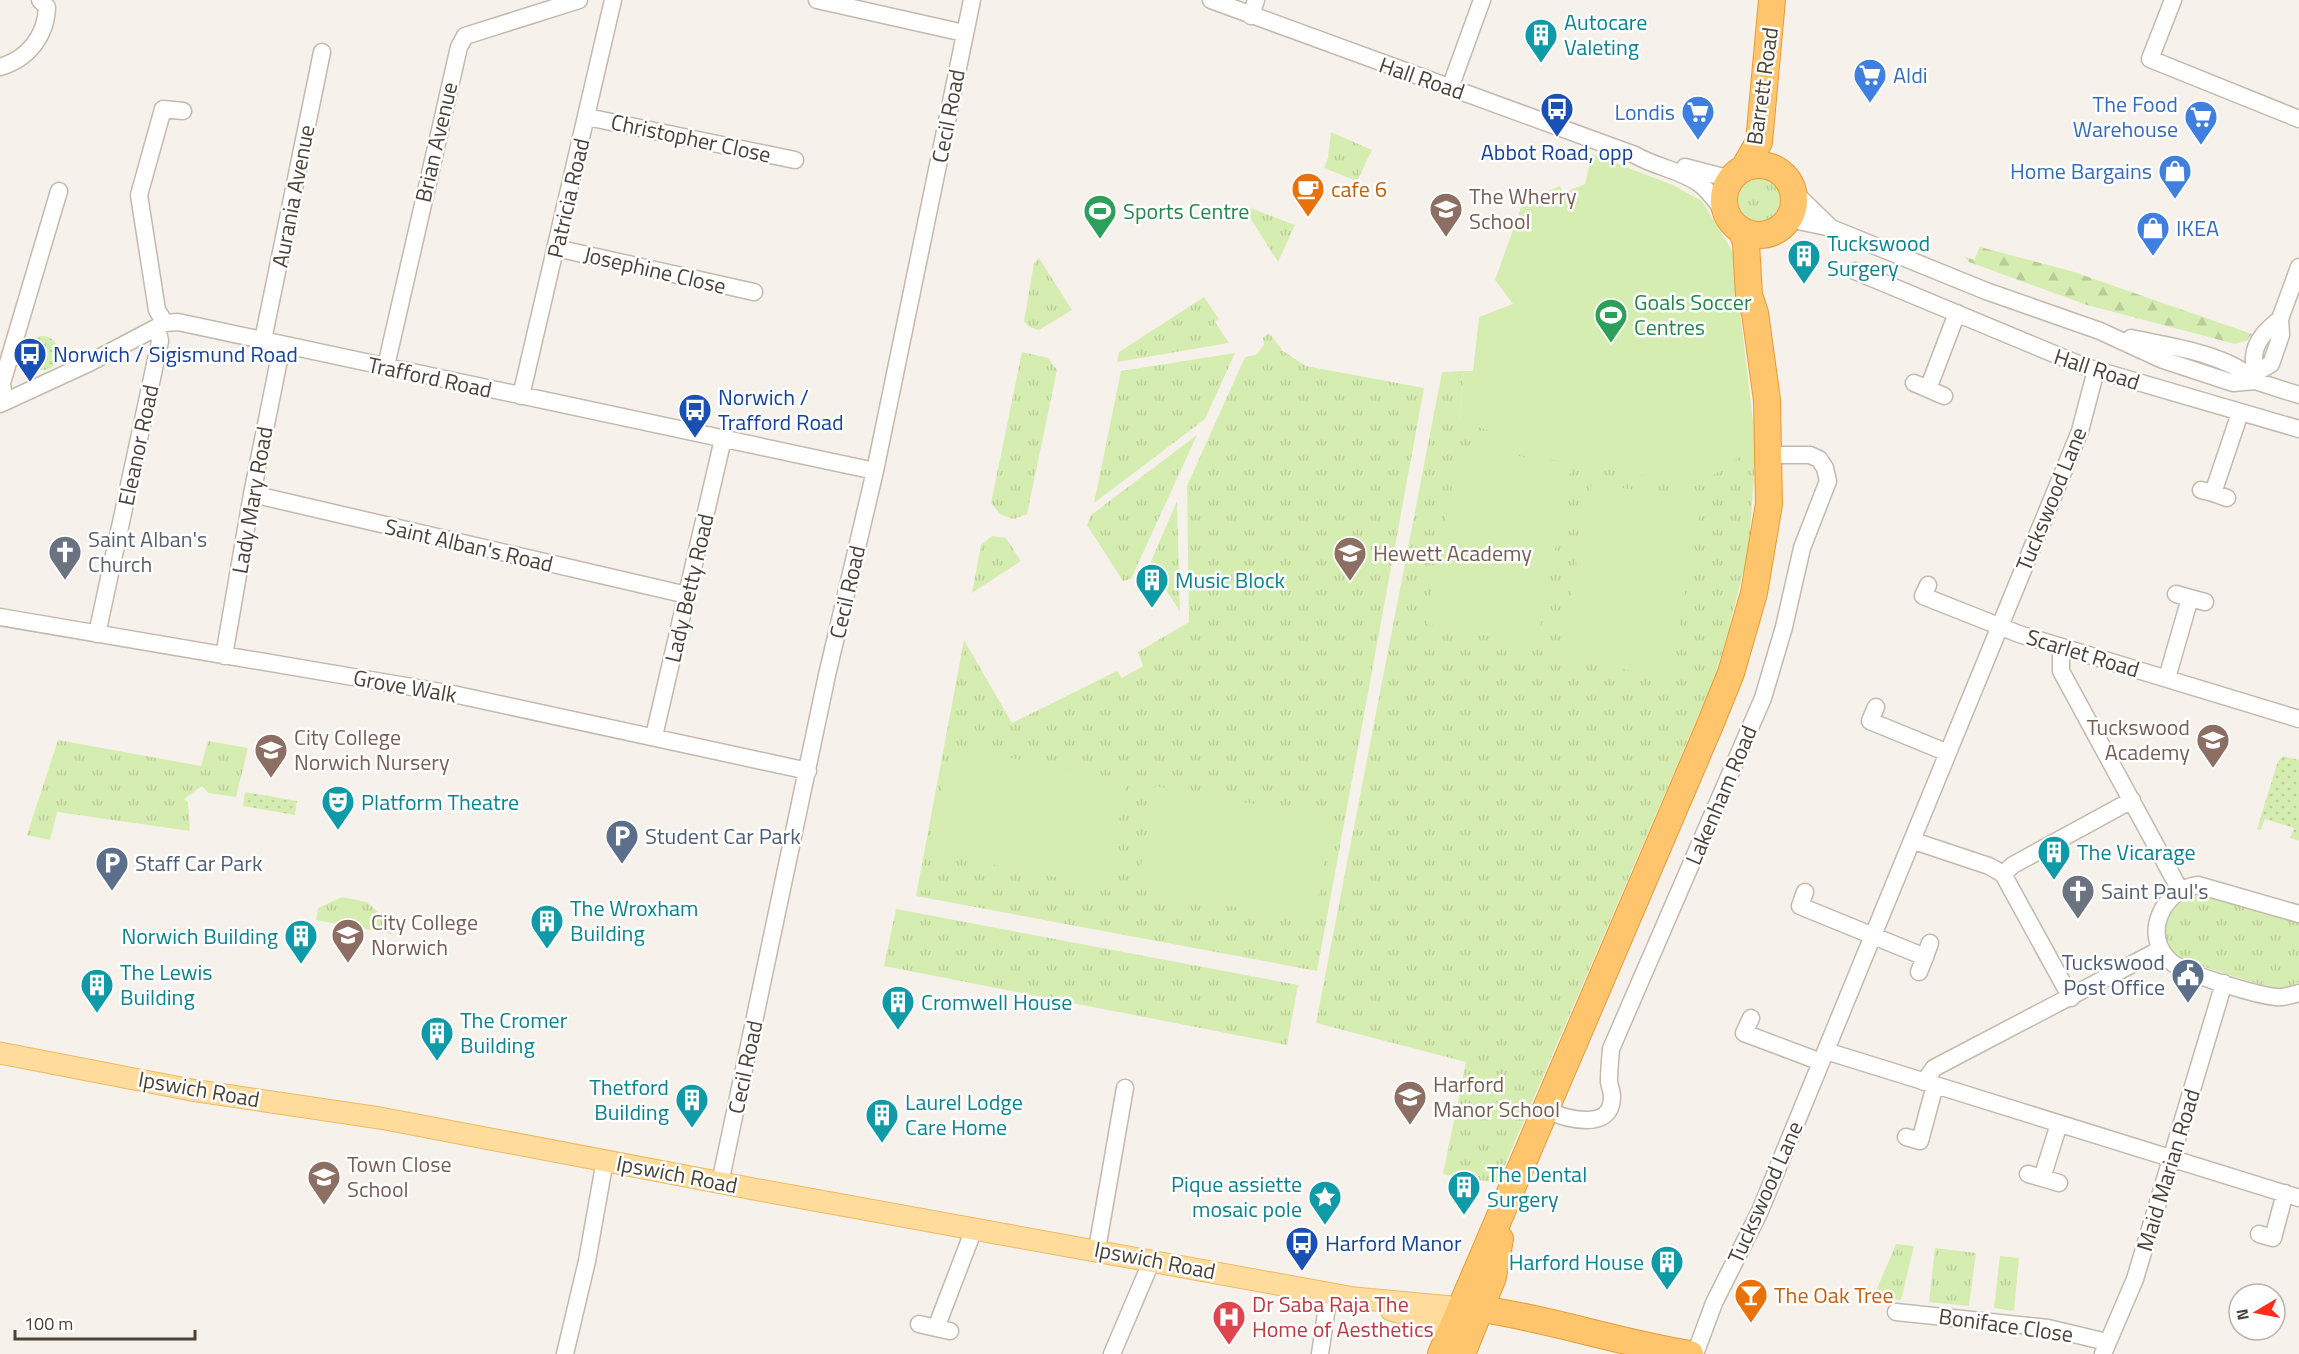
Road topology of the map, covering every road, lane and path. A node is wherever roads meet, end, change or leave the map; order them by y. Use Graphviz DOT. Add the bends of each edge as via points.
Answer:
graph roads {
  1 [pos="40,0"];
  2 [pos="579,0"];
  3 [pos="613,0"];
  4 [pos="817,0"];
  5 [pos="972,0"];
  6 [pos="1211,0"];
  7 [pos="1482,0"];
  8 [pos="1772,0"];
  9 [pos="1784,0"];
  10 [pos="2173,0"];
  11 [pos="1253,8"];
  12 [pos="964,33"];
  13 [pos="322,52"];
  14 [pos="0,67"];
  15 [pos="1450,88"];
  16 [pos="183,111"];
  17 [pos="587,117"];
  18 [pos="2299,119"];
  19 [pos="1635,154"];
  20 [pos="795,160"];
  21 [pos="1775,169"];
  22 [pos="1737,174"];
  23 [pos="59,191"];
  24 [pos="1793,191"];
  25 [pos="1735,224"];
  26 [pos="1784,224"];
  27 [pos="1831,228"];
  28 [pos="556,248"];
  29 [pos="2299,267"];
  30 [pos="1855,271"];
  31 [pos="754,292"];
  32 [pos="1755,313"];
  33 [pos="1958,313"];
  34 [pos="161,325"];
  35 [pos="263,340"];
  36 [pos="282,345"];
  37 [pos="386,366"];
  38 [pos="2096,370"];
  39 [pos="2256,377"];
  40 [pos="2299,395"];
  41 [pos="521,396"];
  42 [pos="1944,396"];
  43 [pos="2,402"];
  44 [pos="2240,413"];
  45 [pos="2299,429"];
  46 [pos="723,440"];
  47 [pos="1770,455"];
  48 [pos="875,471"];
  49 [pos="2214,493"];
  50 [pos="252,494"];
  51 [pos="687,595"];
  52 [pos="1923,596"];
  53 [pos="2190,598"];
  54 [pos="0,617"];
  55 [pos="2000,627"];
  56 [pos="97,634"];
  57 [pos="2061,647"];
  58 [pos="224,656"];
  59 [pos="2167,678"];
  60 [pos="2298,714"];
  61 [pos="1870,721"];
  62 [pos="654,736"];
  63 [pos="1948,753"];
  64 [pos="808,771"];
  65 [pos="2132,800"];
  66 [pos="1914,841"];
  67 [pos="2003,874"];
  68 [pos="2180,890"];
  69 [pos="1800,905"];
  70 [pos="2299,914"];
  71 [pos="1874,935"];
  72 [pos="2161,949"];
  73 [pos="1924,957"];
  74 [pos="2224,983"];
  75 [pos="2299,993"];
  76 [pos="2071,998"];
  77 [pos="1744,1032"];
  78 [pos="0,1053"];
  79 [pos="1823,1057"];
  80 [pos="1930,1084"];
  81 [pos="1125,1089"];
  82 [pos="1546,1110"];
  83 [pos="2059,1124"];
  84 [pos="1920,1141"];
  85 [pos="2171,1157"];
  86 [pos="605,1160"];
  87 [pos="720,1183"];
  88 [pos="2059,1183"];
  89 [pos="2292,1196"];
  90 [pos="974,1229"];
  91 [pos="2272,1238"];
  92 [pos="1097,1250"];
  93 [pos="1152,1260"];
  94 [pos="1329,1293"];
  95 [pos="1901,1316"];
  96 [pos="1467,1317"];
  97 [pos="919,1324"];
  98 [pos="2105,1348"];
  99 [pos="1665,1352"];
  100 [pos="564,1354"];
  101 [pos="1112,1354"];
  102 [pos="1320,1354"];
  103 [pos="1441,1354"];
  104 [pos="1462,1354"];
  105 [pos="1693,1354"];
  1 -- 14 [label="street" via="47,7 39,39 28,52"];
  2 -- 37 [label="street, Brian Avenue" via="465,36 459,46"];
  3 -- 17 [label="street, Patricia Road"];
  4 -- 12 [label="street"];
  5 -- 12 [label="street, Cecil Road"];
  6 -- 11 [label="street, Hall Road"];
  7 -- 15 [label="street"];
  8 -- 22 [label="highway, Barrett Road" via="1759,142"];
  9 -- 21 [label="highway, Barrett Road" via="1770,144"];
  10 -- 18 [label="street" via="2150,59"];
  11 -- 15 [label="street, Hall Road"];
  12 -- 48 [label="street, Cecil Road"];
  13 -- 35 [label="street, Aurania Avenue"];
  15 -- 19 [label="street, Hall Road"];
  16 -- 34 [label="street, Eleanor Road" via="159,105 139,195"];
  17 -- 20 [label="street, Christopher Close"];
  17 -- 28 [label="street, Patricia Road"];
  19 -- 22 [label="street, Hall Road" via="1700,173"];
  19 -- 25 [label="street, Hall Road" via="1703,186"];
  21 -- 22 [label="highway, Hall Road" via="1760,165"];
  21 -- 24 [label="highway, Hall Road"];
  22 -- 25 [label="highway" via="1725,189 1724,203"];
  23 -- 43 [label="street" via="2,383"];
  24 -- 26 [label="highway" via="1794,203"];
  24 -- 27 [label="street, Hall Road"];
  25 -- 26 [label="highway, Hall Road" via="1762,235"];
  25 -- 32 [label="highway, Lakenham Road" via="1746,243 1749,295"];
  26 -- 27 [label="street, Hall Road"];
  26 -- 32 [label="highway, Lakenham Road" via="1761,262"];
  27 -- 39 [label="street, Hall Road" via="1986,291 2100,331 2163,360 2233,383"];
  28 -- 31 [label="street, Josephine Close"];
  28 -- 41 [label="street, Patricia Road"];
  29 -- 39 [label="street" via="2280,319 2263,333 2254,358"];
  30 -- 33 [label="street, Hall Road"];
  32 -- 47 [label="highway, Lakenham Road"];
  33 -- 38 [label="street, Hall Road"];
  33 -- 42 [label="street" via="1921,386"];
  34 -- 35 [label="street, Trafford Road" via="187,324"];
  34 -- 43 [label="street"];
  34 -- 56 [label="street, Eleanor Road"];
  35 -- 36 [label="street, Trafford Road"];
  36 -- 37 [label="street, Trafford Road"];
  36 -- 50 [label="street, Lady Mary Road"];
  37 -- 41 [label="street, Trafford Road"];
  38 -- 44 [label="street, Hall Road"];
  38 -- 55 [label="street, Tuckswood Lane" via="2080,431"];
  39 -- 40 [label="street, Hall Road"];
  41 -- 46 [label="street, Trafford Road"];
  44 -- 45 [label="street, Hall Road"];
  44 -- 49 [label="street"];
  46 -- 48 [label="street, Trafford Road"];
  46 -- 51 [label="street, Lady Betty Road"];
  47 -- 82 [label="highway, Lakenham Road" via="1769,504 1762,552 1731,673"];
  47 -- 82 [label="street, Lakenham Road" via="1810,455 1819,459 1828,481 1802,548 1763,698 1611,1049 1609,1108 1593,1120 1568,1119"];
  48 -- 64 [label="street, Cecil Road"];
  50 -- 51 [label="street, Saint Alban's Road"];
  50 -- 58 [label="street, Lady Mary Road"];
  51 -- 62 [label="street, Lady Betty Road"];
  52 -- 55 [label="street"];
  53 -- 59 [label="street, Scarlet Road"];
  54 -- 56 [label="street, Grove Walk"];
  55 -- 57 [label="street, Scarlet Road"];
  55 -- 63 [label="street, Tuckswood Lane"];
  56 -- 58 [label="street, Grove Walk"];
  57 -- 59 [label="street, Scarlet Road"];
  57 -- 65 [label="street" via="2061,671"];
  58 -- 62 [label="street, Grove Walk" via="453,694"];
  59 -- 60 [label="street, Scarlet Road"];
  61 -- 63 [label="street"];
  62 -- 64 [label="street, Grove Walk"];
  63 -- 66 [label="street, Tuckswood Lane"];
  64 -- 87 [label="street, Cecil Road"];
  65 -- 67 [label="street"];
  65 -- 68 [label="street"];
  66 -- 67 [label="street"];
  66 -- 71 [label="street, Tuckswood Lane"];
  67 -- 76 [label="street"];
  68 -- 70 [label="street" via="2198,885"];
  68 -- 72 [label="street" via="2165,902 2158,915"];
  69 -- 71 [label="street"];
  71 -- 73 [label="street"];
  71 -- 79 [label="street, Tuckswood Lane"];
  72 -- 74 [label="street" via="2170,962"];
  72 -- 76 [label="street"];
  74 -- 75 [label="street" via="2276,997"];
  74 -- 85 [label="street, Maid Marian Road"];
  76 -- 80 [label="street" via="1934,1068"];
  77 -- 79 [label="street"];
  78 -- 86 [label="main road, Ipswich Road" via="191,1090 380,1118"];
  79 -- 80 [label="street"];
  79 -- 105 [label="street, Tuckswood Lane" via="1761,1211"];
  80 -- 83 [label="street"];
  80 -- 84 [label="street"];
  81 -- 92 [label="street"];
  82 -- 96 [label="highway, Lakenham Road" via="1509,1194 1493,1277"];
  83 -- 85 [label="street"];
  83 -- 88 [label="street" via="2035,1176"];
  85 -- 89 [label="street"];
  85 -- 98 [label="street, Maid Marian Road" via="2135,1279"];
  86 -- 87 [label="main road, Ipswich Road"];
  86 -- 100 [label="street" via="587,1262"];
  87 -- 90 [label="main road, Ipswich Road"];
  89 -- 91 [label="street"];
  90 -- 92 [label="main road, Ipswich Road"];
  90 -- 97 [label="street" via="943,1329"];
  92 -- 93 [label="main road, Ipswich Road"];
  93 -- 94 [label="main road, Ipswich Road"];
  93 -- 101 [label="street"];
  94 -- 96 [label="main road, Ipswich Road"];
  94 -- 102 [label="street"];
  95 -- 98 [label="street, Boniface Close" via="2048,1328"];
  96 -- 99 [label="highway, Ipswich Road" via="1515,1315"];
  96 -- 103 [label="highway"];
  96 -- 104 [label="highway"];
  99 -- 105 [label="highway, Ipswich Road"];
}
